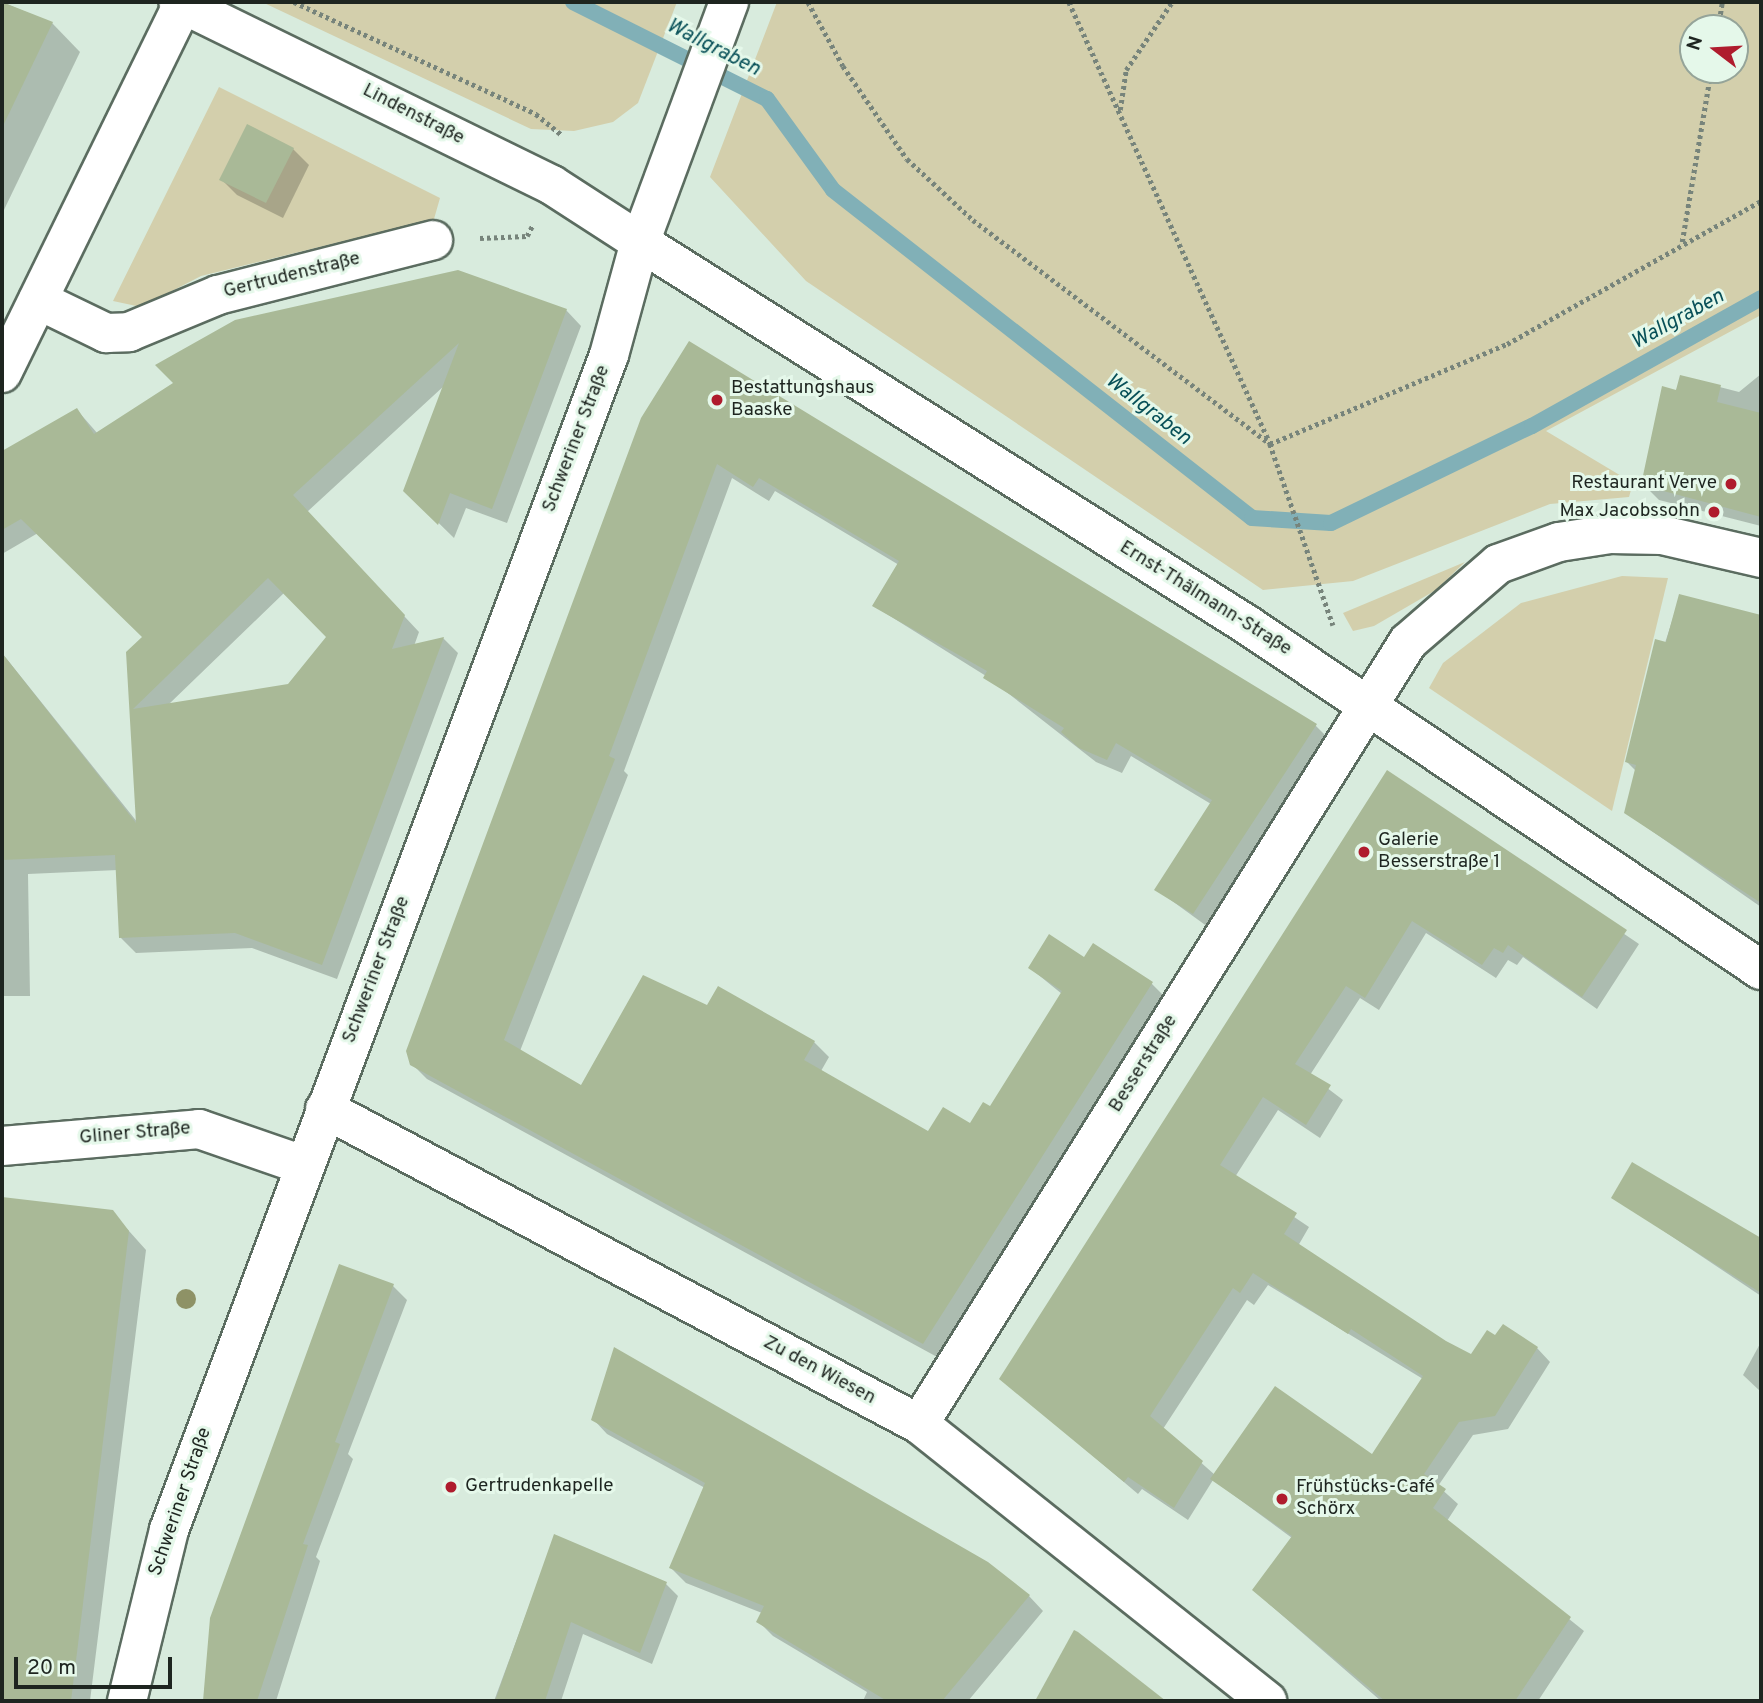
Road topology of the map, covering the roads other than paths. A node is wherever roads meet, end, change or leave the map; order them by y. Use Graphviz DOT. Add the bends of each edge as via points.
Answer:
graph roads {
  1 [pos="181,3"];
  2 [pos="727,7"];
  3 [pos="433,240"];
  4 [pos="640,242"];
  5 [pos="38,300"];
  6 [pos="2,373"];
  7 [pos="1761,558"];
  8 [pos="1370,705"];
  9 [pos="1761,970"];
  10 [pos="325,1109"];
  11 [pos="2,1146"];
  12 [pos="303,1165"];
  13 [pos="919,1424"];
  14 [pos="127,1701"];
  15 [pos="1267,1701"];
  1 -- 4 [label="street, Lindenstraße" via="552,185"];
  1 -- 5 [label="street"];
  2 -- 4 [label="street, Schweriner Straße"];
  3 -- 5 [label="street, Gertrudenstraße" via="218,295 129,332 106,333"];
  4 -- 8 [label="street, Ernst-Thälmann-Straße"];
  4 -- 10 [label="street, Schweriner Straße" via="609,355"];
  5 -- 6 [label="street"];
  7 -- 8 [label="street, Besserstraße" via="1662,535 1610,534 1559,542 1498,565 1408,642"];
  8 -- 9 [label="street, Ernst-Thälmann-Straße"];
  8 -- 13 [label="street, Besserstraße"];
  10 -- 12 [label="street, Schweriner Straße"];
  10 -- 13 [label="street, Zu den Wiesen"];
  11 -- 12 [label="street, Gliner Straße" via="199,1129"];
  12 -- 14 [label="street, Schweriner Straße" via="169,1530"];
  13 -- 15 [label="street, Zu den Wiesen"];
}
